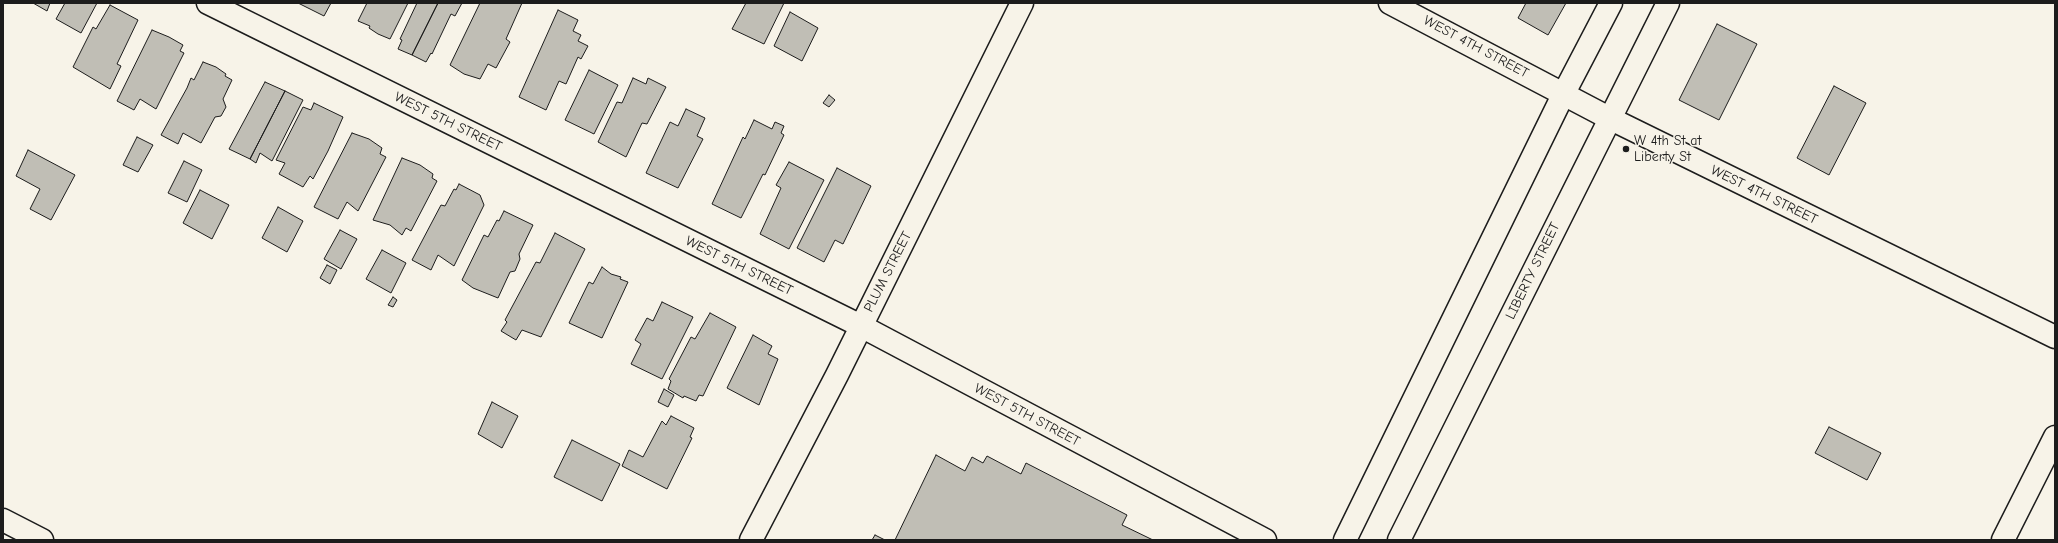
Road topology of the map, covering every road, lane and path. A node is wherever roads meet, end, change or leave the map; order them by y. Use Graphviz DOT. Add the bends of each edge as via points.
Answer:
graph roads {
  1 [pos="208,3"];
  2 [pos="1022,3"];
  3 [pos="1390,3"];
  4 [pos="1611,3"];
  5 [pos="1668,3"];
  6 [pos="1564,94"];
  7 [pos="1609,118"];
  8 [pos="861,326"];
  9 [pos="2055,337"];
  10 [pos="2055,437"];
  11 [pos="3,520"];
  12 [pos="42,540"];
  13 [pos="751,540"];
  14 [pos="1265,540"];
  15 [pos="1345,540"];
  16 [pos="1399,540"];
  17 [pos="2003,540"];
  1 -- 8 [label="street, WEST 5TH STREET"];
  2 -- 8 [label="street, PLUM STREET"];
  3 -- 6 [label="street, WEST 4TH STREET"];
  4 -- 6 [label="street"];
  5 -- 7 [label="street, LIBERTY STREET"];
  6 -- 7 [label="street, WEST 4TH STREET"];
  6 -- 15 [label="street"];
  7 -- 9 [label="street, WEST 4TH STREET"];
  7 -- 16 [label="street, LIBERTY STREET"];
  8 -- 13 [label="street, PLUM STREET"];
  8 -- 14 [label="street, WEST 5TH STREET"];
  10 -- 17 [label="street"];
  11 -- 12 [label="street"];
}
